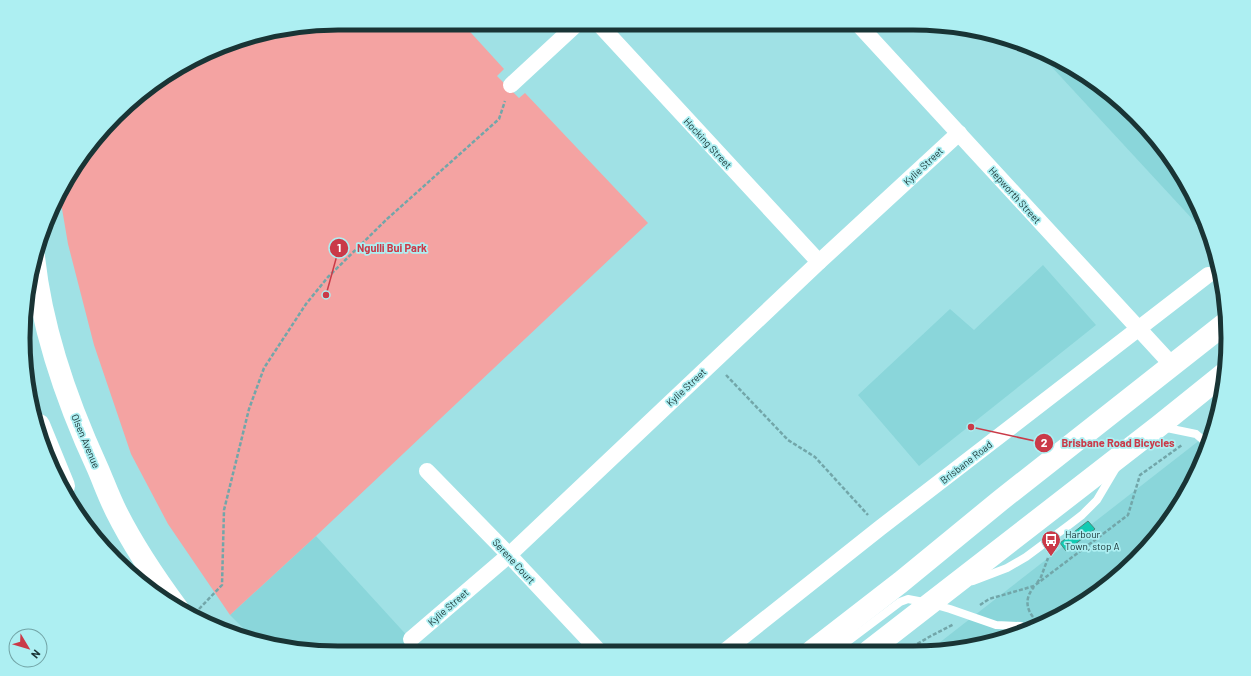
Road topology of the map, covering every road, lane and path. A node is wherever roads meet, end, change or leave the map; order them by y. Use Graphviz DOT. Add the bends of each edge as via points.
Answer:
graph roads {
  1 [pos="570,30"];
  2 [pos="604,30"];
  3 [pos="864,30"];
  4 [pos="510,85"];
  5 [pos="959,133"];
  6 [pos="819,262"];
  7 [pos="1208,275"];
  8 [pos="36,277"];
  9 [pos="1220,327"];
  10 [pos="1138,330"];
  11 [pos="714,361"];
  12 [pos="1173,366"];
  13 [pos="1218,378"];
  14 [pos="1158,426"];
  15 [pos="1204,441"];
  16 [pos="1123,453"];
  17 [pos="427,471"];
  18 [pos="880,528"];
  19 [pos="1046,543"];
  20 [pos="509,555"];
  21 [pos="948,589"];
  22 [pos="178,601"];
  23 [pos="929,603"];
  24 [pos="190,608"];
  25 [pos="1030,613"];
  26 [pos="1021,627"];
  27 [pos="411,639"];
  28 [pos="593,646"];
  29 [pos="731,646"];
  30 [pos="818,646"];
  31 [pos="842,646"];
  32 [pos="875,646"];
  1 -- 4 [label="street"];
  2 -- 6 [label="street, Hocking Street"];
  3 -- 5 [label="street, Hepworth Street"];
  4 -- 24 [label="path" via="499,119 386,219 328,277 306,304 264,368 249,409 224,510 222,585"];
  5 -- 6 [label="street, Kylie Street"];
  5 -- 10 [label="street, Hepworth Street"];
  6 -- 11 [label="street, Kylie Street"];
  7 -- 10 [label="street, Brisbane Road"];
  8 -- 22 [label="main road, Olsen Avenue" via="47,330 81,432 116,511 157,580"];
  9 -- 12 [label="main road"];
  10 -- 12 [label="street, Hepworth Street"];
  10 -- 18 [label="street, Brisbane Road"];
  11 -- 18 [label="path" via="788,440 815,456"];
  11 -- 20 [label="street, Kylie Street"];
  12 -- 30 [label="main road"];
  13 -- 14 [label="main road"];
  14 -- 15 [label="lane" via="1196,434"];
  14 -- 16 [label="main road"];
  16 -- 19 [label="lane" via="1097,500"];
  16 -- 21 [label="main road"];
  17 -- 20 [label="street, Serene Court"];
  18 -- 29 [label="street, Brisbane Road"];
  19 -- 21 [label="lane" via="1007,568"];
  19 -- 25 [label="path" via="1049,552 1046,563 1041,577 1028,595"];
  20 -- 27 [label="street, Kylie Street"];
  20 -- 28 [label="street, Serene Court"];
  21 -- 23 [label="main road"];
  23 -- 26 [label="lane" via="996,626"];
  23 -- 31 [label="lane" via="908,599 900,602"];
  23 -- 32 [label="main road"];
}
